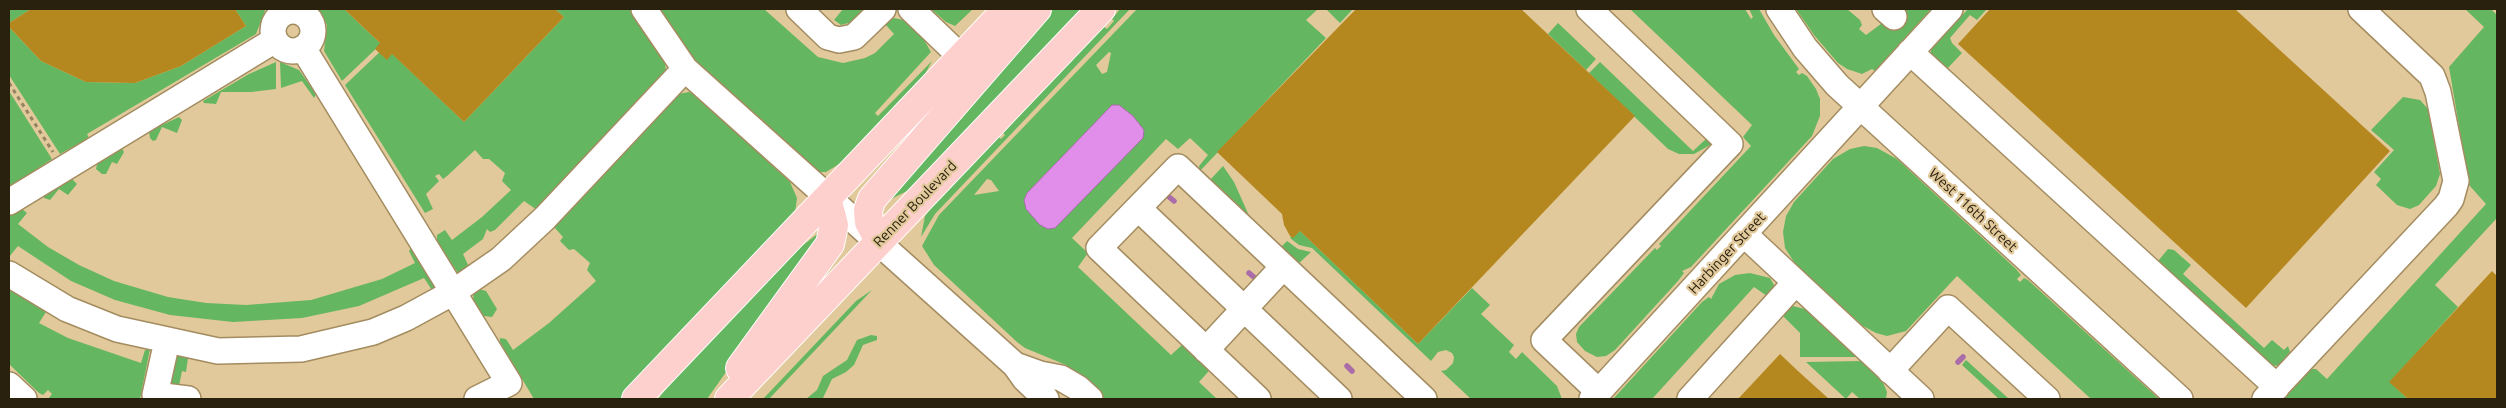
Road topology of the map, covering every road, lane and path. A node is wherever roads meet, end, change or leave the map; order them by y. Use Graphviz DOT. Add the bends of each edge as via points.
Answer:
graph roads {
  1 [pos="644,9"];
  2 [pos="799,9"];
  3 [pos="883,9"];
  4 [pos="911,9"];
  5 [pos="1007,9"];
  6 [pos="1037,9"];
  7 [pos="1101,9"];
  8 [pos="1589,9"];
  9 [pos="1779,9"];
  10 [pos="1950,9"];
  11 [pos="2361,9"];
  12 [pos="275,40"];
  13 [pos="303,48"];
  14 [pos="1910,52"];
  15 [pos="962,57"];
  16 [pos="685,69"];
  17 [pos="9,83"];
  18 [pos="1861,106"];
  19 [pos="64,169"];
  20 [pos="827,198"];
  21 [pos="9,202"];
  22 [pos="1138,208"];
  23 [pos="1745,235"];
  24 [pos="879,241"];
  25 [pos="1283,267"];
  26 [pos="9,274"];
  27 [pos="1795,283"];
  28 [pos="452,293"];
  29 [pos="1244,308"];
  30 [pos="167,341"];
  31 [pos="1206,350"];
  32 [pos="1015,365"];
  33 [pos="1890,371"];
  34 [pos="9,385"];
  35 [pos="2271,393"];
  36 [pos="1596,395"];
  37 [pos="24,399"];
  38 [pos="188,399"];
  39 [pos="477,399"];
  40 [pos="636,399"];
  41 [pos="721,399"];
  42 [pos="729,399"];
  43 [pos="1046,399"];
  44 [pos="1090,399"];
  45 [pos="1258,399"];
  46 [pos="1339,399"];
  47 [pos="1424,399"];
  48 [pos="1690,399"];
  49 [pos="1921,399"];
  50 [pos="2047,399"];
  51 [pos="2180,399"];
  1 -- 16 [label="street"];
  2 -- 3 [label="street" via="828,36 839,40 854,37"];
  4 -- 15 [label="street"];
  5 -- 15 [label="main road"];
  6 -- 24 [label="main road" via="872,199 868,210 869,222"];
  7 -- 24 [label="main road, Renner Boulevard"];
  8 -- 36 [label="street" via="1730,144 1544,340"];
  9 -- 18 [label="street, West 116th Street" via="1821,67"];
  10 -- 14 [label="street, Harbinger Street"];
  11 -- 35 [label="street" via="2432,76 2456,181 2446,206"];
  12 -- 13 [label="street" via="287,50"];
  12 -- 13 [label="street" via="273,30 277,18 295,11 307,17 313,29 310,42"];
  12 -- 19 [label="street"];
  13 -- 28 [label="street"];
  14 -- 18 [label="street, Harbinger Street"];
  14 -- 35 [label="street"];
  15 -- 20 [label="main road"];
  16 -- 20 [label="street"];
  16 -- 28 [label="street" via="522,240"];
  17 -- 19 [label="path"];
  18 -- 23 [label="street, Harbinger Street"];
  18 -- 51 [label="street, West 116th Street"];
  19 -- 21 [label="street"];
  20 -- 24 [label="street"];
  20 -- 40 [label="main road"];
  20 -- 41 [label="main road" via="834,225 830,244 753,348"];
  22 -- 25 [label="street" via="1178,167"];
  22 -- 29 [label="street"];
  22 -- 31 [label="street" via="1099,248"];
  23 -- 27 [label="street"];
  23 -- 36 [label="street, Harbinger Street"];
  24 -- 32 [label="street"];
  24 -- 42 [label="main road, Renner Boulevard"];
  25 -- 29 [label="street"];
  25 -- 47 [label="street"];
  26 -- 30 [label="street" via="68,309 117,329"];
  27 -- 33 [label="street"];
  27 -- 48 [label="street"];
  28 -- 30 [label="street" via="373,332 301,348 218,351"];
  28 -- 39 [label="street" via="509,382"];
  29 -- 31 [label="street"];
  29 -- 46 [label="street"];
  30 -- 38 [label="street" via="155,395"];
  31 -- 45 [label="street"];
  32 -- 43 [label="street" via="1025,380"];
  32 -- 44 [label="street" via="1061,378"];
  33 -- 49 [label="street"];
  33 -- 50 [label="street" via="1948,308"];
  34 -- 37 [label="street"];
}
